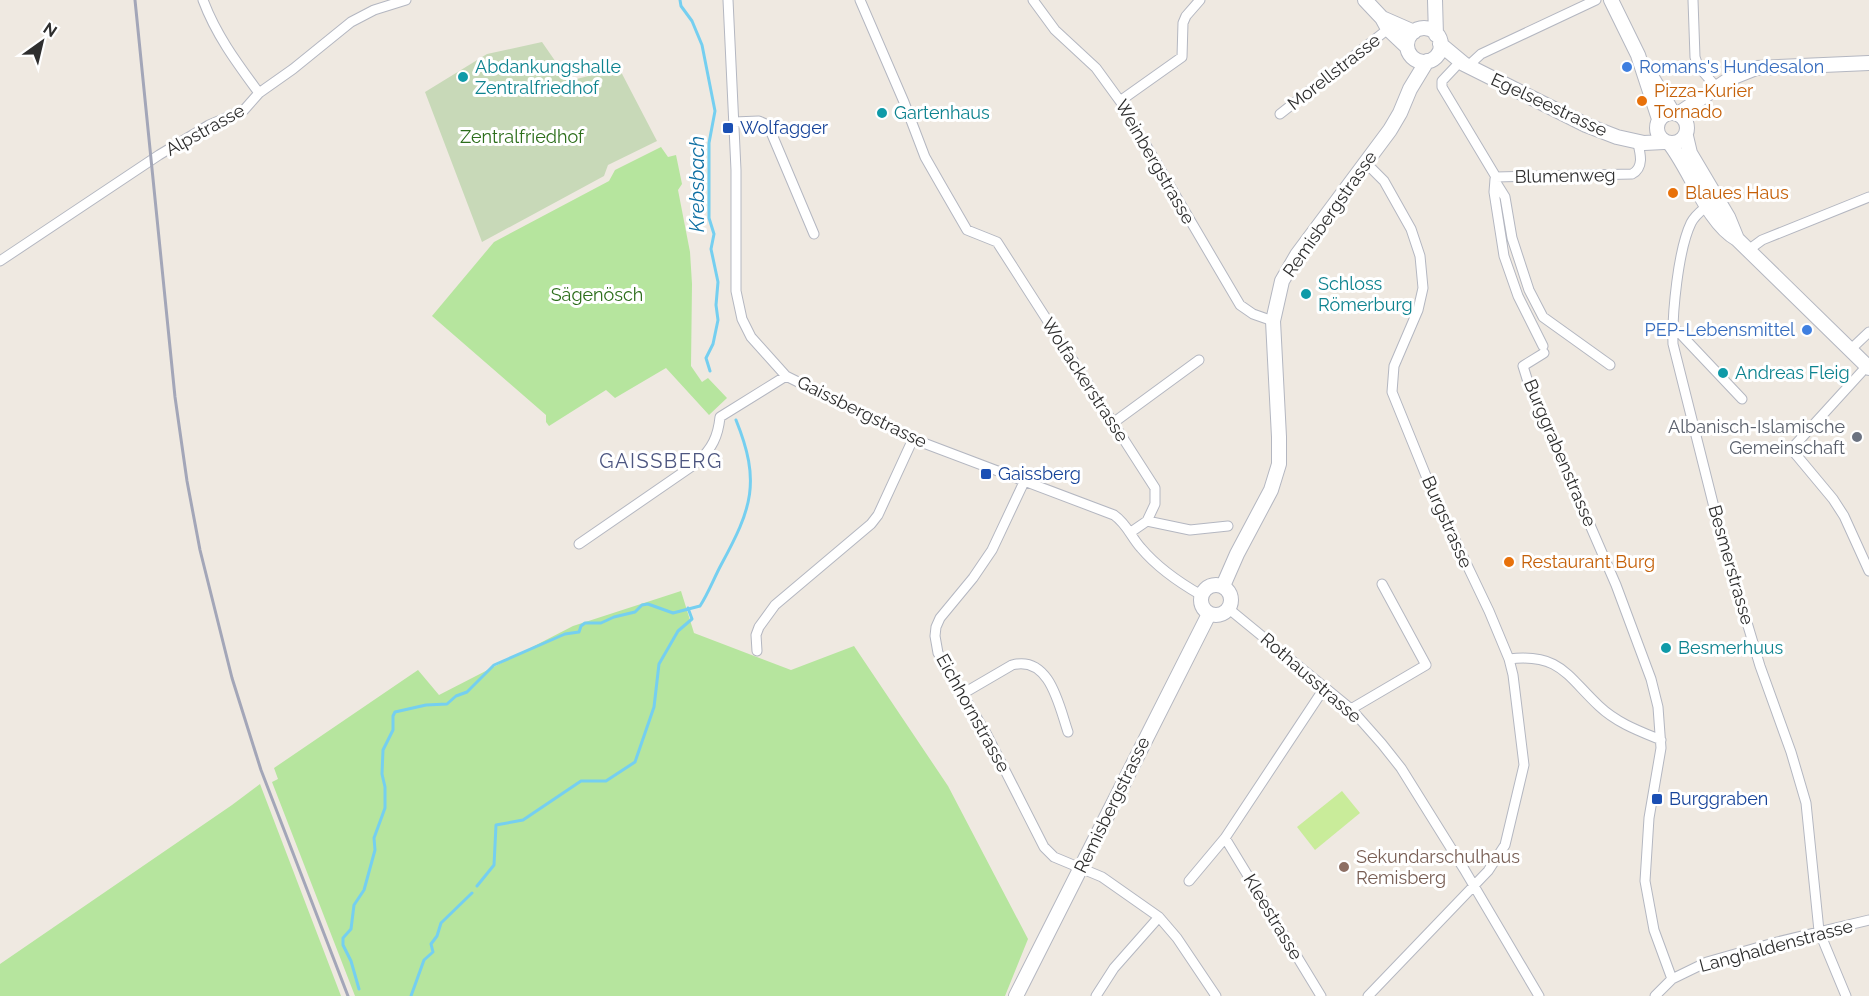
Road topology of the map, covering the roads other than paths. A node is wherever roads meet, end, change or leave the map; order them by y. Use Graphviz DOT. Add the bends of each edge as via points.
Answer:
graph roads {
  1 [pos="203,0"];
  2 [pos="406,0"];
  3 [pos="728,0"];
  4 [pos="860,0"];
  5 [pos="1033,0"];
  6 [pos="1199,0"];
  7 [pos="1365,0"];
  8 [pos="1434,0"];
  9 [pos="1596,0"];
  10 [pos="1611,0"];
  11 [pos="1693,0"];
  12 [pos="1385,24"];
  13 [pos="1418,30"];
  14 [pos="1438,39"];
  15 [pos="1409,52"];
  16 [pos="1638,55"];
  17 [pos="1431,60"];
  18 [pos="1869,63"];
  19 [pos="1463,64"];
  20 [pos="1717,88"];
  21 [pos="1410,89"];
  22 [pos="260,93"];
  23 [pos="1120,100"];
  24 [pos="1280,114"];
  25 [pos="1676,114"];
  26 [pos="734,122"];
  27 [pos="1658,123"];
  28 [pos="1686,131"];
  29 [pos="1636,140"];
  30 [pos="1667,143"];
  31 [pos="1366,163"];
  32 [pos="1495,179"];
  33 [pos="1869,197"];
  34 [pos="1712,202"];
  35 [pos="814,234"];
  36 [pos="1747,251"];
  37 [pos="0,261"];
  38 [pos="1518,296"];
  39 [pos="1273,321"];
  40 [pos="1672,325"];
  41 [pos="1869,332"];
  42 [pos="1850,350"];
  43 [pos="1199,360"];
  44 [pos="1610,365"];
  45 [pos="1868,367"];
  46 [pos="786,376"];
  47 [pos="1742,399"];
  48 [pos="1113,423"];
  49 [pos="913,439"];
  50 [pos="1024,482"];
  51 [pos="1147,521"];
  52 [pos="1228,526"];
  53 [pos="1131,532"];
  54 [pos="579,544"];
  55 [pos="1869,571"];
  56 [pos="1382,584"];
  57 [pos="1223,586"];
  58 [pos="1202,595"];
  59 [pos="1229,609"];
  60 [pos="1209,614"];
  61 [pos="757,651"];
  62 [pos="1509,659"];
  63 [pos="1325,687"];
  64 [pos="964,693"];
  65 [pos="1351,709"];
  66 [pos="1068,732"];
  67 [pos="1661,740"];
  68 [pos="1225,838"];
  69 [pos="1081,868"];
  70 [pos="1190,881"];
  71 [pos="1473,885"];
  72 [pos="1159,916"];
  73 [pos="1869,920"];
  74 [pos="1819,931"];
  75 [pos="1672,979"];
  76 [pos="1016,996"];
  77 [pos="1096,996"];
  78 [pos="1216,996"];
  79 [pos="1321,996"];
  80 [pos="1368,996"];
  81 [pos="1539,996"];
  82 [pos="1655,996"];
  83 [pos="1846,996"];
  1 -- 22 [label="street" via="226,48"];
  2 -- 22 [label="street, Alpstrasse" via="351,22"];
  3 -- 26 [label="street, Gaissbergstrasse"];
  4 -- 48 [label="street, Wolfackerstrasse" via="925,157 967,230 997,242"];
  5 -- 23 [label="street, Weinbergstrasse" via="1055,30 1096,68"];
  6 -- 23 [label="street" via="1183,23 1182,57"];
  7 -- 12 [label="street"];
  8 -- 13 [label="street"];
  8 -- 14 [label="street"];
  9 -- 19 [label="street"];
  10 -- 16 [label="street"];
  11 -- 20 [label="street" via="1695,57"];
  12 -- 13 [label="street"];
  12 -- 15 [label="street"];
  12 -- 24 [label="street, Morellstrasse"];
  13 -- 14 [label="street" via="1430,30"];
  13 -- 15 [label="street" via="1408,39"];
  14 -- 17 [label="street" via="1439,52"];
  14 -- 19 [label="street, Egelseestrasse"];
  15 -- 17 [label="street" via="1417,60"];
  15 -- 21 [label="street, Remisbergstrasse"];
  16 -- 25 [label="street"];
  16 -- 27 [label="street"];
  17 -- 19 [label="street, Egelseestrasse"];
  17 -- 21 [label="street, Remisbergstrasse"];
  18 -- 20 [label="street" via="1756,68"];
  19 -- 29 [label="street, Egelseestrasse" via="1586,124"];
  19 -- 32 [label="street, Blumenweg" via="1442,81 1442,87"];
  20 -- 25 [label="street"];
  20 -- 28 [label="street"];
  21 -- 31 [label="street, Remisbergstrasse" via="1400,113"];
  22 -- 37 [label="street, Alpstrasse" via="244,110 209,125"];
  23 -- 39 [label="street, Weinbergstrasse" via="1240,305"];
  25 -- 27 [label="street" via="1664,115"];
  25 -- 28 [label="street" via="1684,119"];
  26 -- 35 [label="street" via="759,121 768,125"];
  26 -- 46 [label="street, Gaissbergstrasse" via="736,291 751,337"];
  27 -- 29 [label="street"];
  27 -- 30 [label="street" via="1658,135"];
  28 -- 30 [label="street" via="1679,142"];
  28 -- 34 [label="street" via="1690,153"];
  29 -- 30 [label="street, Egelseestrasse"];
  29 -- 32 [label="street, Blumenweg" via="1640,165 1636,172 1627,175"];
  30 -- 34 [label="street"];
  31 -- 39 [label="street, Remisbergstrasse" via="1288,270"];
  31 -- 62 [label="street, Burgstrasse" via="1384,181 1411,229 1420,256 1421,299 1394,366 1392,392 1435,498"];
  32 -- 38 [label="street, Blumenweg" via="1504,256"];
  32 -- 44 [label="street, Blumenweg" via="1505,197 1512,237 1529,290 1543,317"];
  33 -- 36 [label="street" via="1762,240"];
  34 -- 36 [label="street" via="1728,218"];
  34 -- 40 [label="street, Besmerstrasse" via="1696,214 1688,232"];
  36 -- 42 [label="street"];
  38 -- 67 [label="street, Burggrabenstrasse" via="1543,349 1523,366 1528,382 1616,585 1658,707"];
  39 -- 57 [label="street, Remisbergstrasse" via="1279,464 1271,490"];
  40 -- 47 [label="street"];
  40 -- 74 [label="street, Besmerstrasse" via="1673,344 1722,539 1806,803"];
  41 -- 42 [label="street"];
  42 -- 45 [label="street"];
  43 -- 48 [label="street"];
  45 -- 55 [label="street" via="1793,448 1794,455 1844,516"];
  46 -- 49 [label="street, Gaissbergstrasse"];
  46 -- 54 [label="street" via="720,417 712,448 698,462"];
  48 -- 51 [label="street, Wolfackerstrasse" via="1155,488 1155,504"];
  49 -- 50 [label="street, Gaissbergstrasse"];
  49 -- 61 [label="street" via="878,515 775,605 759,627"];
  50 -- 53 [label="street, Gaissbergstrasse" via="1114,515"];
  50 -- 64 [label="street, Eichhornstrasse" via="992,550 936,627 938,653"];
  51 -- 52 [label="street" via="1191,530"];
  51 -- 53 [label="street"];
  53 -- 58 [label="street, Gaissbergstrasse" via="1144,552"];
  56 -- 65 [label="street" via="1426,665"];
  57 -- 58 [label="street" via="1208,587"];
  57 -- 59 [label="street" via="1231,596"];
  58 -- 60 [label="street" via="1202,606"];
  59 -- 60 [label="street" via="1220,615"];
  59 -- 63 [label="street, Rothausstrasse"];
  60 -- 69 [label="street, Remisbergstrasse"];
  62 -- 67 [label="street" via="1538,658 1554,663 1616,719"];
  62 -- 71 [label="street, Burgstrasse" via="1524,765 1505,845"];
  63 -- 65 [label="street, Rothausstrasse"];
  63 -- 68 [label="street"];
  64 -- 66 [label="street" via="1012,665 1030,666 1047,679"];
  64 -- 69 [label="street, Eichhornstrasse" via="1044,847 1054,857"];
  65 -- 71 [label="street, Rothausstrasse" via="1401,768"];
  67 -- 75 [label="street, Burggrabenstrasse" via="1648,818 1645,881 1654,930"];
  68 -- 70 [label="street"];
  68 -- 79 [label="street, Kleestrasse"];
  69 -- 72 [label="street, Eichhornstrasse" via="1102,877"];
  69 -- 76 [label="street, Remisbergstrasse"];
  71 -- 80 [label="street"];
  71 -- 81 [label="street, Rothausstrasse"];
  72 -- 77 [label="street" via="1113,968"];
  72 -- 78 [label="street, Eichhornstrasse"];
  73 -- 74 [label="street, Langhaldenstrasse"];
  74 -- 75 [label="street, Langhaldenstrasse" via="1707,962"];
  74 -- 83 [label="street, Besmerstrasse"];
  75 -- 82 [label="street, Langhaldenstrasse"];
}
